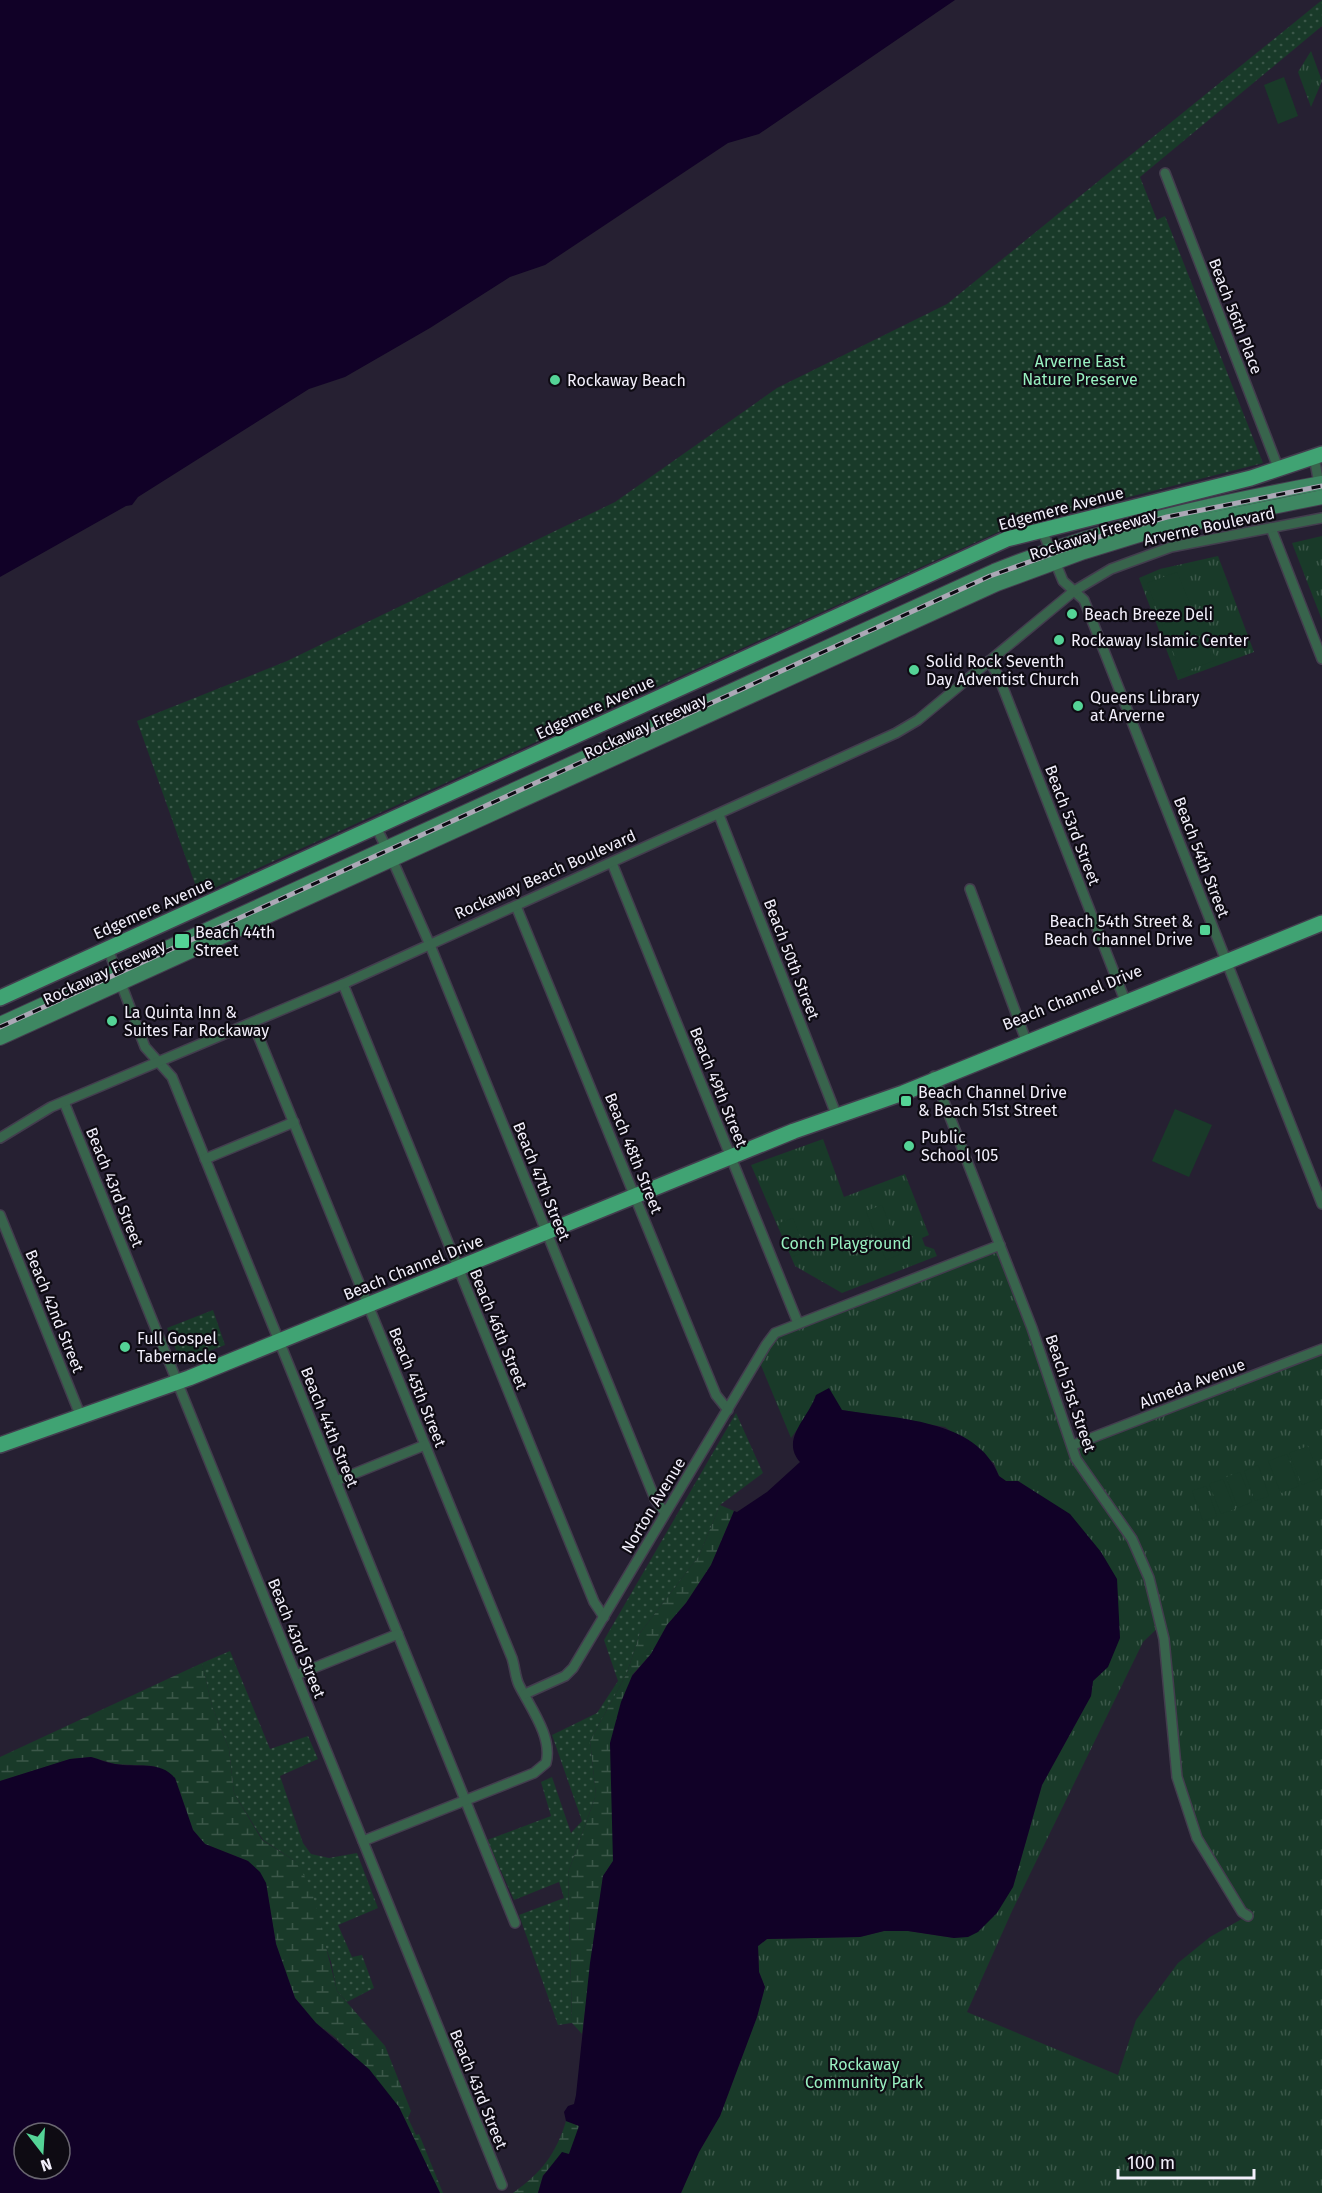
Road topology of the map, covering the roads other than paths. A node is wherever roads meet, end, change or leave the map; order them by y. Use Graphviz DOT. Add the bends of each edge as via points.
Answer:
graph roads {
  1 [pos="1165,173"];
  2 [pos="1318,456"];
  3 [pos="1279,470"];
  4 [pos="1321,490"];
  5 [pos="1322,518"];
  6 [pos="1271,528"];
  7 [pos="1042,530"];
  8 [pos="1053,556"];
  9 [pos="1074,591"];
  10 [pos="1322,659"];
  11 [pos="989,661"];
  12 [pos="719,815"];
  13 [pos="376,827"];
  14 [pos="389,853"];
  15 [pos="612,863"];
  16 [pos="970,889"];
  17 [pos="516,906"];
  18 [pos="1322,912"];
  19 [pos="1322,923"];
  20 [pos="430,945"];
  21 [pos="108,949"];
  22 [pos="1226,957"];
  23 [pos="119,977"];
  24 [pos="343,984"];
  25 [pos="0,998"];
  26 [pos="1124,999"];
  27 [pos="253,1023"];
  28 [pos="0,1024"];
  29 [pos="0,1038"];
  30 [pos="1026,1039"];
  31 [pos="158,1062"];
  32 [pos="934,1076"];
  33 [pos="64,1102"];
  34 [pos="836,1114"];
  35 [pos="294,1122"];
  36 [pos="0,1138"];
  37 [pos="731,1156"];
  38 [pos="205,1159"];
  39 [pos="635,1195"];
  40 [pos="1322,1204"];
  41 [pos="0,1215"];
  42 [pos="546,1232"];
  43 [pos="1000,1245"];
  44 [pos="458,1268"];
  45 [pos="368,1304"];
  46 [pos="798,1323"];
  47 [pos="279,1341"];
  48 [pos="1322,1349"];
  49 [pos="178,1383"];
  50 [pos="728,1410"];
  51 [pos="81,1417"];
  52 [pos="0,1445"];
  53 [pos="425,1445"];
  54 [pos="1073,1445"];
  55 [pos="336,1481"];
  56 [pos="665,1513"];
  57 [pos="604,1617"];
  58 [pos="398,1634"];
  59 [pos="296,1675"];
  60 [pos="525,1694"];
  61 [pos="466,1800"];
  62 [pos="363,1841"];
  63 [pos="1248,1916"];
  64 [pos="515,1923"];
  65 [pos="502,2186"];
  1 -- 3 [label="street, Beach 56th Place"];
  2 -- 3 [label="main road"];
  2 -- 4 [label="street"];
  3 -- 7 [label="main road, Edgemere Avenue"];
  4 -- 8 [label="street, Rockaway Freeway" via="1162,516"];
  5 -- 6 [label="street, Arverne Boulevard"];
  6 -- 9 [label="street, Arverne Boulevard" via="1148,554 1111,569"];
  6 -- 10 [label="street"];
  7 -- 8 [label="street, Beach 54th Street"];
  7 -- 13 [label="main road, Edgemere Avenue" via="1007,539"];
  8 -- 9 [label="street, Beach 54th Street" via="1063,581"];
  8 -- 14 [label="street, Rockaway Freeway" via="948,591"];
  9 -- 11 [label="street, Rockaway Beach Boulevard"];
  9 -- 22 [label="street, Beach 54th Street" via="1084,600"];
  11 -- 12 [label="street, Rockaway Beach Boulevard" via="901,730"];
  11 -- 26 [label="street, Beach 53rd Street" via="996,669"];
  12 -- 15 [label="street, Rockaway Beach Boulevard"];
  12 -- 34 [label="street, Beach 50th Street"];
  13 -- 14 [label="street, Beach 47th Street"];
  13 -- 21 [label="main road, Edgemere Avenue"];
  14 -- 20 [label="street, Beach 47th Street"];
  14 -- 23 [label="street, Rockaway Freeway"];
  15 -- 17 [label="street, Rockaway Beach Boulevard"];
  15 -- 37 [label="street, Beach 49th Street"];
  16 -- 30 [label="street"];
  17 -- 20 [label="street, Rockaway Beach Boulevard"];
  17 -- 39 [label="street, Beach 48th Street"];
  18 -- 22 [label="main road, Beach Channel Drive"];
  19 -- 22 [label="main road, Beach Channel Drive"];
  20 -- 24 [label="street, Rockaway Beach Boulevard"];
  20 -- 42 [label="street, Beach 47th Street"];
  21 -- 23 [label="street, Beach 44th Street"];
  21 -- 25 [label="main road, Edgemere Avenue"];
  22 -- 26 [label="main road, Beach Channel Drive"];
  22 -- 40 [label="street, Beach 54th Street"];
  23 -- 28 [label="street, Rockaway Freeway"];
  23 -- 29 [label="street, Rockaway Freeway"];
  23 -- 31 [label="street, Beach 44th Street" via="145,1047"];
  24 -- 27 [label="street, Rockaway Beach Boulevard"];
  24 -- 44 [label="street, Beach 46th Street"];
  26 -- 30 [label="main road, Beach Channel Drive"];
  27 -- 31 [label="street, Rockaway Beach Boulevard"];
  27 -- 35 [label="street, Beach 45th Street"];
  30 -- 32 [label="main road, Beach Channel Drive"];
  31 -- 33 [label="street, Rockaway Beach Boulevard"];
  31 -- 38 [label="street, Beach 44th Street" via="172,1077"];
  32 -- 34 [label="main road, Beach Channel Drive" via="885,1100"];
  32 -- 43 [label="street, Beach 51st Street"];
  33 -- 36 [label="street, Rockaway Beach Boulevard"];
  33 -- 49 [label="street, Beach 43rd Street"];
  34 -- 37 [label="main road, Beach Channel Drive"];
  35 -- 38 [label="street"];
  35 -- 45 [label="street, Beach 45th Street"];
  37 -- 39 [label="main road, Beach Channel Drive"];
  37 -- 46 [label="street, Beach 49th Street"];
  38 -- 47 [label="street, Beach 44th Street"];
  39 -- 42 [label="main road, Beach Channel Drive"];
  39 -- 50 [label="street, Beach 48th Street" via="716,1395"];
  41 -- 51 [label="street, Beach 42nd Street"];
  42 -- 44 [label="main road, Beach Channel Drive"];
  42 -- 56 [label="street, Beach 47th Street"];
  43 -- 46 [label="street, Norton Avenue"];
  43 -- 54 [label="street, Beach 51st Street"];
  44 -- 45 [label="main road, Beach Channel Drive"];
  44 -- 57 [label="street, Beach 46th Street" via="594,1602"];
  45 -- 47 [label="main road, Beach Channel Drive"];
  45 -- 53 [label="street, Beach 45th Street"];
  46 -- 50 [label="street, Norton Avenue" via="769,1340"];
  47 -- 49 [label="main road, Beach Channel Drive"];
  47 -- 55 [label="street, Beach 44th Street"];
  48 -- 54 [label="street, Almeda Avenue"];
  49 -- 51 [label="main road, Beach Channel Drive"];
  49 -- 59 [label="street, Beach 43rd Street"];
  50 -- 56 [label="street, Norton Avenue"];
  51 -- 52 [label="main road, Beach Channel Drive"];
  53 -- 55 [label="street"];
  53 -- 60 [label="street, Beach 45th Street"];
  54 -- 63 [label="street, Beach 51st Street" via="1078,1463 1126,1530 1144,1564 1164,1639 1177,1777 1197,1838"];
  55 -- 58 [label="street, Beach 44th Street"];
  56 -- 57 [label="street, Norton Avenue"];
  57 -- 60 [label="street, Norton Avenue" via="568,1675"];
  58 -- 59 [label="street"];
  58 -- 61 [label="street, Beach 44th Street"];
  59 -- 62 [label="street, Beach 43rd Street"];
  60 -- 61 [label="street, Beach 45th Street" via="548,1749 546,1763 534,1773"];
  61 -- 62 [label="street"];
  61 -- 64 [label="street, Beach 44th Street"];
  62 -- 65 [label="street, Beach 43rd Street"];
}
